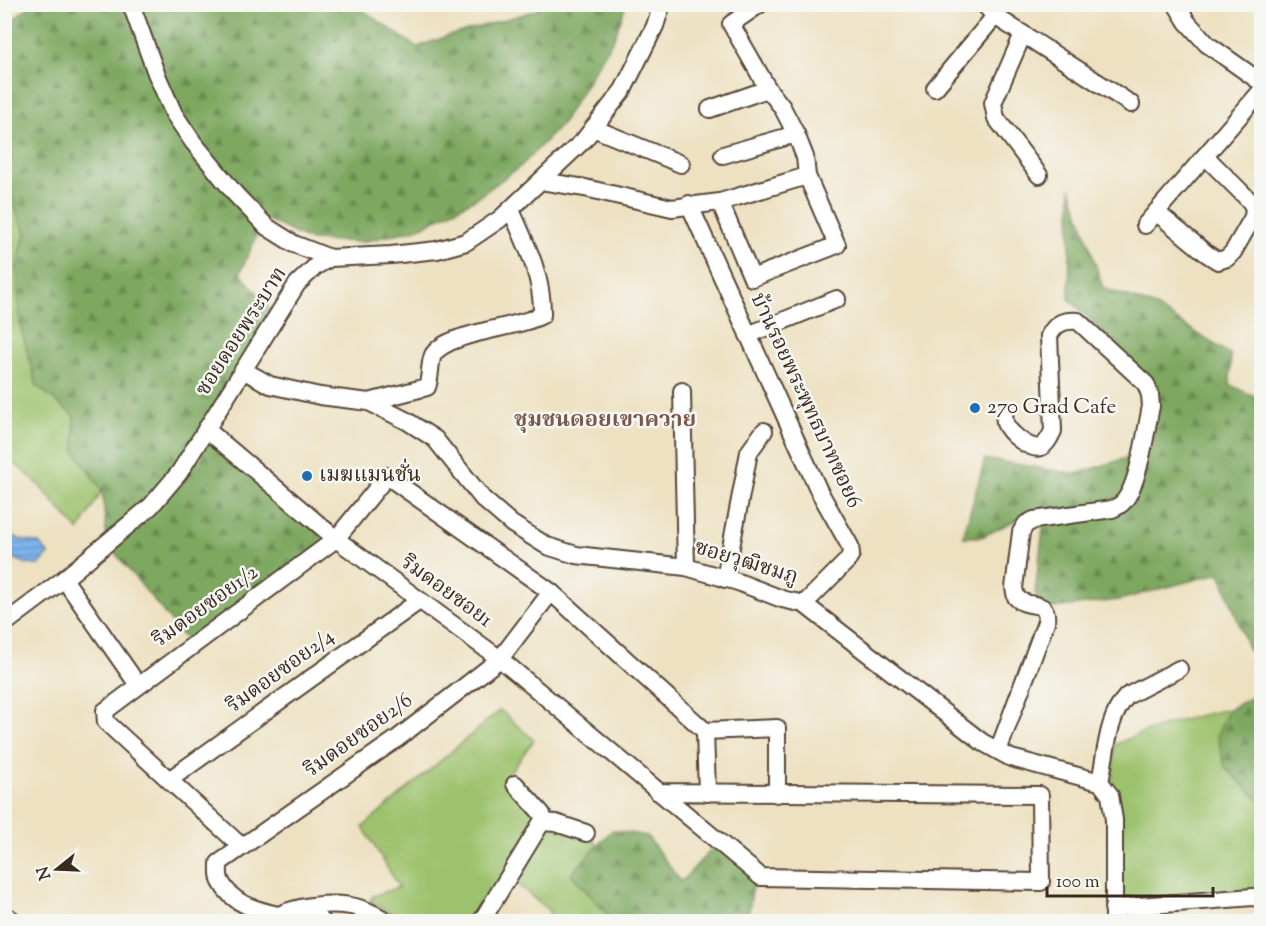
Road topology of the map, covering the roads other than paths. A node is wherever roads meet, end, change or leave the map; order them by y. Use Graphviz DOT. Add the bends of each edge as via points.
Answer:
graph roads {
  1 [pos="132,4"];
  2 [pos="662,4"];
  3 [pos="759,4"];
  4 [pos="1176,4"];
  5 [pos="990,10"];
  6 [pos="1023,33"];
  7 [pos="1262,83"];
  8 [pos="935,88"];
  9 [pos="768,89"];
  10 [pos="1262,90"];
  11 [pos="1131,104"];
  12 [pos="710,109"];
  13 [pos="593,128"];
  14 [pos="796,134"];
  15 [pos="723,155"];
  16 [pos="1205,156"];
  17 [pos="681,164"];
  18 [pos="1039,175"];
  19 [pos="807,176"];
  20 [pos="542,181"];
  21 [pos="720,202"];
  22 [pos="689,204"];
  23 [pos="511,210"];
  24 [pos="1156,212"];
  25 [pos="1145,225"];
  26 [pos="330,258"];
  27 [pos="837,299"];
  28 [pos="748,335"];
  29 [pos="243,370"];
  30 [pos="682,391"];
  31 [pos="369,402"];
  32 [pos="1004,413"];
  33 [pos="206,429"];
  34 [pos="764,431"];
  35 [pos="336,539"];
  36 [pos="686,567"];
  37 [pos="64,579"];
  38 [pos="725,579"];
  39 [pos="551,592"];
  40 [pos="419,600"];
  41 [pos="804,604"];
  42 [pos="4,624"];
  43 [pos="500,659"];
  44 [pos="1179,669"];
  45 [pos="138,685"];
  46 [pos="705,731"];
  47 [pos="998,752"];
  48 [pos="169,780"];
  49 [pos="1100,782"];
  50 [pos="515,784"];
  51 [pos="658,792"];
  52 [pos="707,793"];
  53 [pos="777,795"];
  54 [pos="542,822"];
  55 [pos="586,833"];
  56 [pos="242,847"];
  57 [pos="1262,898"];
  58 [pos="304,908"];
  59 [pos="4,914"];
  60 [pos="1113,915"];
  61 [pos="273,918"];
  62 [pos="15,921"];
  63 [pos="323,921"];
  64 [pos="388,921"];
  65 [pos="481,921"];
  1 -- 26 [label="street" via="174,114 193,142 267,226 294,244"];
  2 -- 13 [label="street" via="623,90"];
  3 -- 9 [label="street" via="731,24"];
  4 -- 7 [label="street" via="1207,44"];
  5 -- 6 [label="street"];
  5 -- 8 [label="street"];
  6 -- 11 [label="street"];
  6 -- 18 [label="street" via="993,110"];
  9 -- 12 [label="street"];
  9 -- 14 [label="street"];
  10 -- 16 [label="street"];
  13 -- 17 [label="street"];
  13 -- 20 [label="street"];
  14 -- 15 [label="street"];
  14 -- 19 [label="street"];
  16 -- 24 [label="street"];
  16 -- 24 [label="street" via="1254,207 1253,217 1233,252 1218,261"];
  19 -- 21 [label="street"];
  19 -- 21 [label="street" via="837,245 752,278"];
  20 -- 22 [label="street" via="672,208"];
  20 -- 23 [label="street"];
  21 -- 22 [label="street"];
  22 -- 28 [label="street, บ้านรอยพระพุทธบาทซอย6"];
  23 -- 26 [label="street" via="466,242 437,250"];
  23 -- 31 [label="street" via="536,269 542,315 530,322 480,332 439,346 432,358 427,387"];
  24 -- 25 [label="street"];
  26 -- 29 [label="street, ซอยดอยพระบาท" via="297,284"];
  27 -- 28 [label="street"];
  28 -- 41 [label="street, บ้านรอยพระพุทธบาทซอย6" via="819,491 850,546 847,561"];
  29 -- 31 [label="street, ซอยวุฒิชมภู" via="270,385"];
  29 -- 33 [label="street, ซอยดอยพระบาท"];
  30 -- 36 [label="street"];
  31 -- 36 [label="street, ซอยวุฒิชมภู" via="435,439 483,499 547,546 576,555"];
  32 -- 47 [label="street" via="1007,426 1026,444 1042,446 1048,441 1053,431 1049,336 1055,325 1067,320 1078,321 1146,384 1151,406 1134,481 1120,506 1034,520 1021,532 1016,597 1025,604 1045,609 1047,615"];
  33 -- 35 [label="street, ริมดอยซอย1"];
  33 -- 37 [label="street, ซอยดอยพระบาท" via="179,473 151,506"];
  34 -- 38 [label="street" via="749,452"];
  35 -- 39 [label="street, ริมดอยซอย1/2" via="387,476"];
  35 -- 40 [label="street, ริมดอยซอย1"];
  35 -- 45 [label="street, ริมดอยซอย1/2"];
  36 -- 38 [label="street, ซอยวุฒิชมภู"];
  37 -- 42 [label="street, ซอยดอยพระบาท"];
  37 -- 45 [label="street"];
  38 -- 41 [label="street, ซอยวุฒิชมภู"];
  39 -- 43 [label="street, ริมดอยซอย2/6"];
  39 -- 46 [label="street"];
  40 -- 43 [label="street, ริมดอยซอย1"];
  40 -- 48 [label="street, ริมดอยซอย2/4"];
  41 -- 47 [label="street, ซอยวุฒิชมภู"];
  43 -- 51 [label="street, ริมดอยซอย1"];
  43 -- 56 [label="street, ริมดอยซอย2/6" via="398,738"];
  44 -- 49 [label="street" via="1122,702 1115,714"];
  45 -- 48 [label="street, ริมดอยซอย1/2" via="105,711 106,722"];
  46 -- 52 [label="street"];
  46 -- 53 [label="street" via="777,728"];
  47 -- 49 [label="street, ซอยวุฒิชมภู"];
  48 -- 56 [label="street"];
  49 -- 60 [label="street" via="1110,795 1113,820"];
  50 -- 54 [label="street" via="542,814"];
  51 -- 52 [label="street"];
  51 -- 53 [label="street, ริมดอยซอย1" via="761,877 1041,882 1040,795"];
  52 -- 53 [label="street"];
  54 -- 55 [label="street"];
  54 -- 65 [label="street"];
  56 -- 61 [label="street, ริมดอยซอย2/6" via="219,863 220,881 233,899"];
  57 -- 60 [label="street" via="1244,897"];
  58 -- 61 [label="street"];
  58 -- 63 [label="street"];
  58 -- 64 [label="street" via="316,904 361,908"];
  59 -- 62 [label="street"];
}
